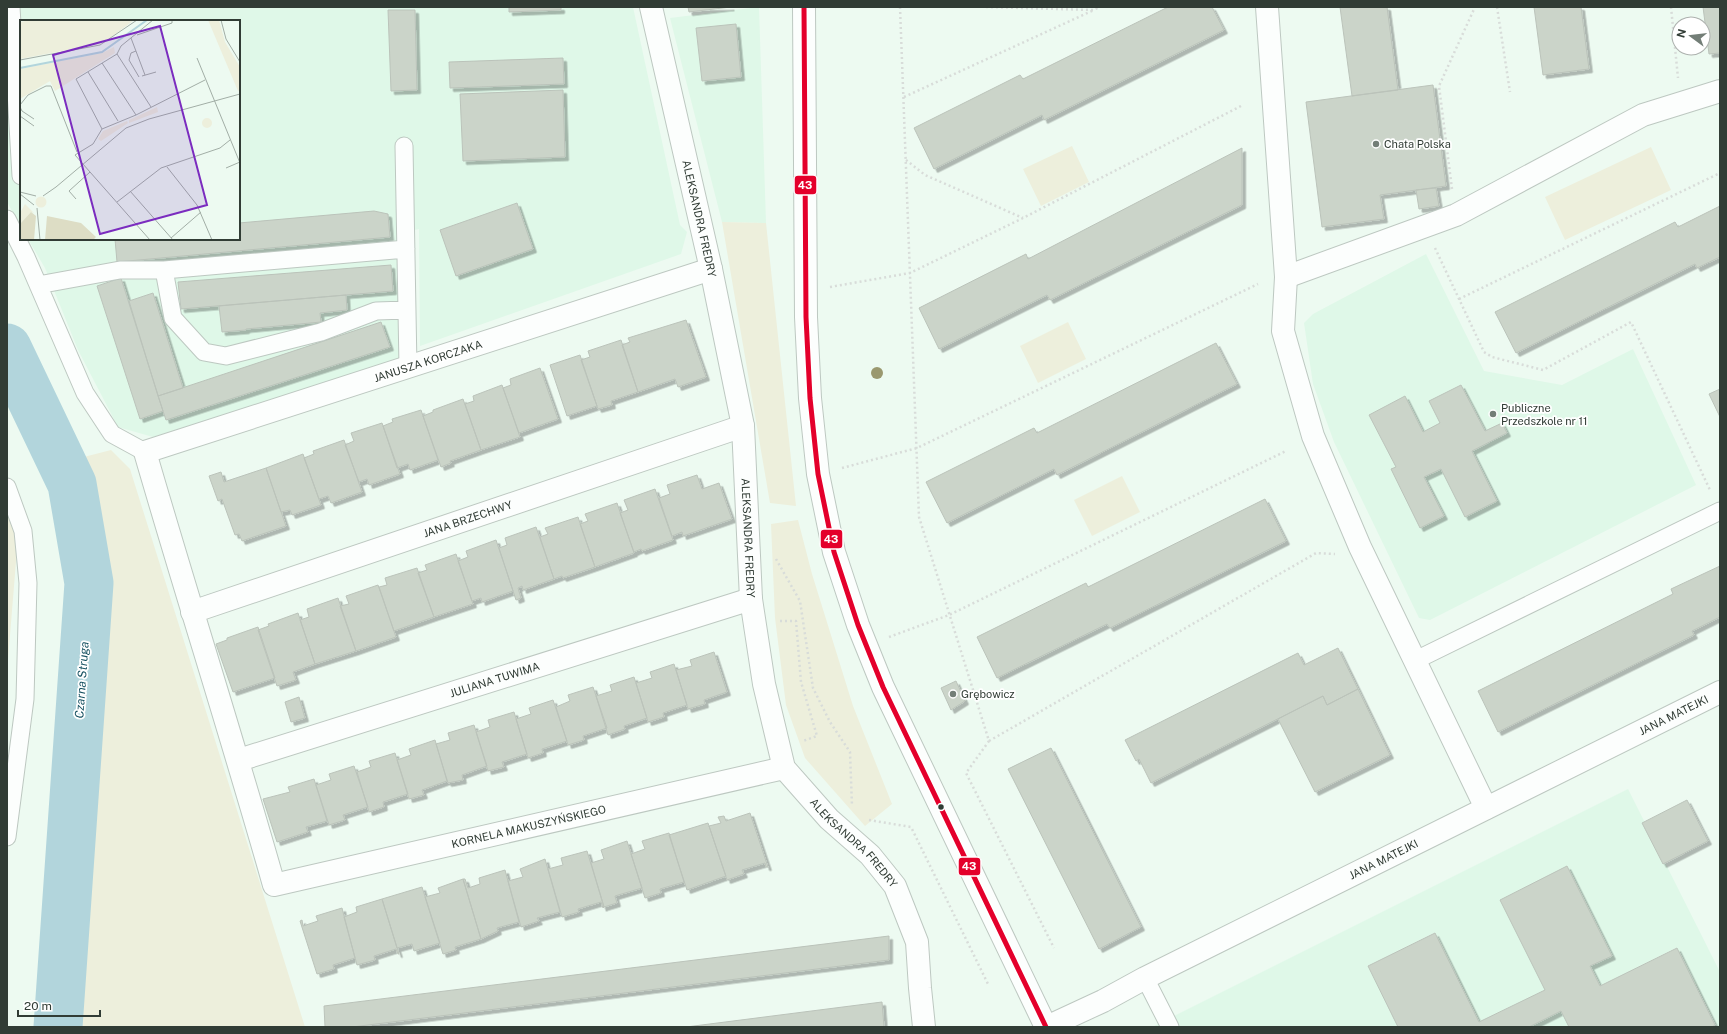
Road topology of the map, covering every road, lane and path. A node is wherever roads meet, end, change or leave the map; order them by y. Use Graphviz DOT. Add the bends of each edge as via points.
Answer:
graph roads {
  1 [pos="11,7"];
  2 [pos="651,7"];
  3 [pos="804,7"];
  4 [pos="900,7"];
  5 [pos="986,7"];
  6 [pos="1099,7"];
  7 [pos="1267,7"];
  8 [pos="1475,7"];
  9 [pos="1497,7"];
  10 [pos="1671,7"];
  11 [pos="1094,10"];
  12 [pos="1720,91"];
  13 [pos="1510,92"];
  14 [pos="904,97"];
  15 [pos="1681,102"];
  16 [pos="1241,106"];
  17 [pos="404,146"];
  18 [pos="20,159"];
  19 [pos="906,159"];
  20 [pos="1720,173"];
  21 [pos="1456,215"];
  22 [pos="1023,218"];
  23 [pos="7,219"];
  24 [pos="1425,226"];
  25 [pos="25,240"];
  26 [pos="406,250"];
  27 [pos="26,257"];
  28 [pos="711,269"];
  29 [pos="164,270"];
  30 [pos="910,273"];
  31 [pos="1286,277"];
  32 [pos="1258,284"];
  33 [pos="38,285"];
  34 [pos="806,291"];
  35 [pos="1459,299"];
  36 [pos="407,310"];
  37 [pos="408,367"];
  38 [pos="743,426"];
  39 [pos="917,448"];
  40 [pos="1286,451"];
  41 [pos="145,452"];
  42 [pos="818,474"];
  43 [pos="7,487"];
  44 [pos="1717,504"];
  45 [pos="1338,554"];
  46 [pos="775,557"];
  47 [pos="751,599"];
  48 [pos="192,612"];
  49 [pos="950,615"];
  50 [pos="776,621"];
  51 [pos="866,645"];
  52 [pos="1414,661"];
  53 [pos="1720,692"];
  54 [pos="989,741"];
  55 [pos="798,743"];
  56 [pos="239,760"];
  57 [pos="784,768"];
  58 [pos="1486,808"];
  59 [pos="851,828"];
  60 [pos="7,837"];
  61 [pos="1054,948"];
  62 [pos="1145,978"];
  63 [pos="988,984"];
  64 [pos="924,1027"];
  65 [pos="1047,1027"];
  66 [pos="1170,1027"];
  1 -- 18 [label="lane"];
  2 -- 28 [label="street, ALEKSANDRA FREDRY"];
  3 -- 34 [label="street"];
  4 -- 14 [label="path"];
  5 -- 11 [label="path"];
  6 -- 11 [label="path"];
  7 -- 31 [label="street"];
  8 -- 21 [label="path" via="1439,86"];
  9 -- 13 [label="path"];
  10 -- 15 [label="path"];
  11 -- 14 [label="path"];
  12 -- 15 [label="street"];
  14 -- 19 [label="path"];
  15 -- 21 [label="street" via="1643,115"];
  16 -- 22 [label="path"];
  17 -- 26 [label="lane"];
  19 -- 22 [label="path" via="925,176"];
  19 -- 30 [label="path"];
  20 -- 35 [label="path"];
  21 -- 24 [label="street"];
  22 -- 30 [label="path"];
  23 -- 27 [label="lane"];
  24 -- 31 [label="street"];
  24 -- 35 [label="path"];
  25 -- 27 [label="lane"];
  26 -- 29 [label="lane"];
  26 -- 36 [label="lane"];
  27 -- 33 [label="lane"];
  28 -- 37 [label="street, JANUSZA KORCZAKA"];
  28 -- 38 [label="street, ALEKSANDRA FREDRY"];
  29 -- 33 [label="lane" via="120,270"];
  29 -- 36 [label="lane" via="173,318 204,352 226,356 321,332 376,311"];
  30 -- 34 [label="path"];
  30 -- 39 [label="path"];
  31 -- 52 [label="street" via="1283,331 1313,436 1360,547"];
  32 -- 39 [label="path"];
  33 -- 41 [label="lane" via="85,393 112,434"];
  34 -- 42 [label="street" via="810,398"];
  35 -- 44 [label="path" via="1484,352 1492,357 1543,370 1631,322"];
  36 -- 37 [label="lane"];
  37 -- 41 [label="street, JANUSZA KORCZAKA"];
  38 -- 47 [label="street, ALEKSANDRA FREDRY"];
  38 -- 48 [label="street, JANA BRZECHWY"];
  39 -- 42 [label="path"];
  39 -- 49 [label="path" via="919,518"];
  40 -- 49 [label="path"];
  41 -- 48 [label="street"];
  42 -- 51 [label="street" via="834,552"];
  43 -- 60 [label="lane" via="23,531 28,583 25,699"];
  44 -- 52 [label="lane"];
  45 -- 54 [label="path" via="1316,553"];
  46 -- 59 [label="path" via="800,601 813,688 830,722 850,752"];
  47 -- 56 [label="street, JULIANA TUWIMA"];
  47 -- 57 [label="street, ALEKSANDRA FREDRY" via="764,684"];
  48 -- 56 [label="street"];
  49 -- 51 [label="path"];
  49 -- 54 [label="path"];
  50 -- 55 [label="path" via="796,621 800,682 817,736"];
  51 -- 65 [label="street" via="906,737"];
  52 -- 58 [label="street"];
  53 -- 58 [label="street, JANA MATEJKI"];
  54 -- 61 [label="path" via="966,773"];
  56 -- 57 [label="street, KORNELA MAKUSZYŃSKIEGO" via="274,885"];
  57 -- 59 [label="street, ALEKSANDRA FREDRY" via="829,819"];
  58 -- 62 [label="street, JANA MATEJKI"];
  59 -- 63 [label="path" via="911,826"];
  59 -- 64 [label="street, ALEKSANDRA FREDRY" via="895,886 917,942"];
  62 -- 65 [label="street, JANA MATEJKI"];
  62 -- 66 [label="lane"];
}
